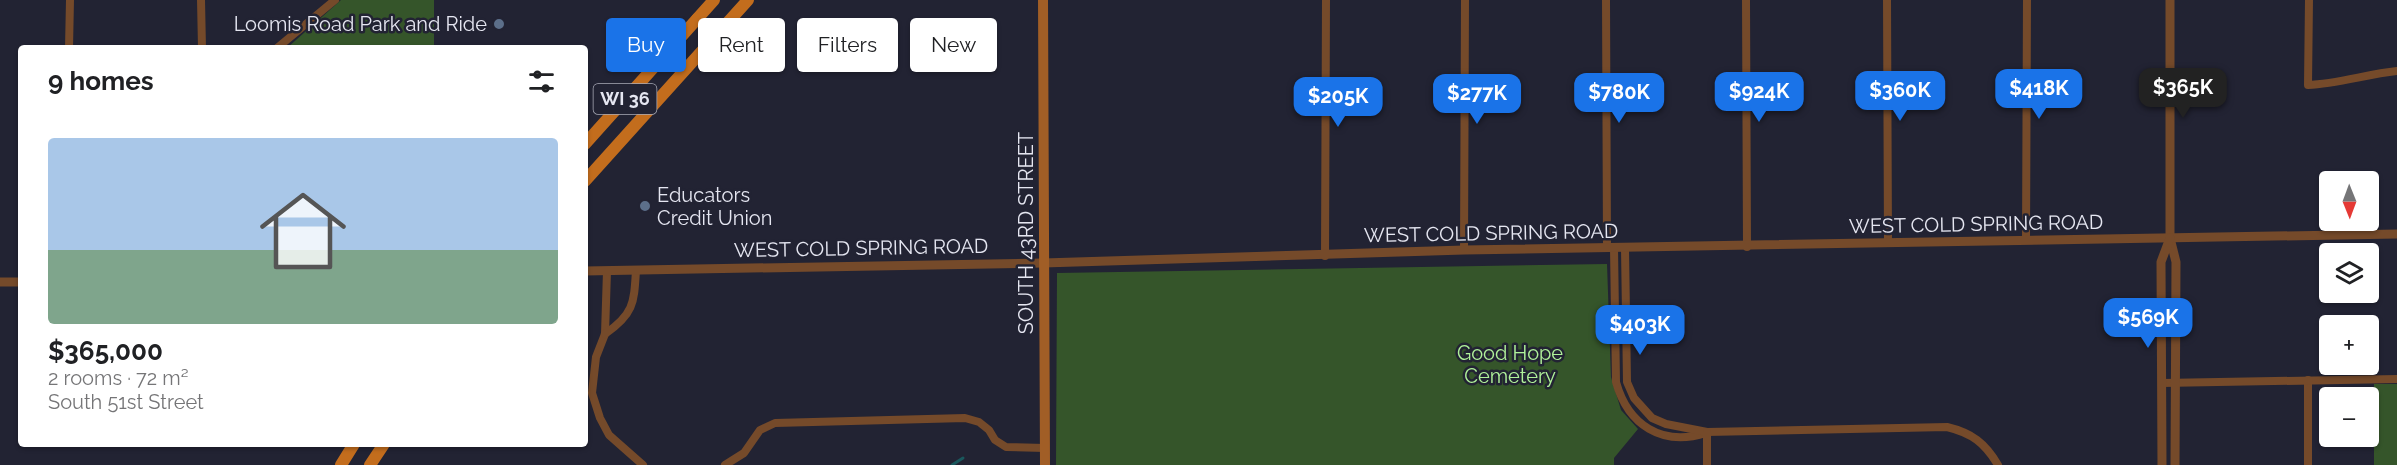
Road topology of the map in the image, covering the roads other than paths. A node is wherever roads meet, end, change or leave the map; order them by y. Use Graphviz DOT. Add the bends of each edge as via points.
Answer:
graph roads {
  1 [pos="70,0"];
  2 [pos="201,0"];
  3 [pos="335,0"];
  4 [pos="714,0"];
  5 [pos="748,0"];
  6 [pos="1043,0"];
  7 [pos="1326,0"];
  8 [pos="1465,0"];
  9 [pos="1606,0"];
  10 [pos="1746,0"];
  11 [pos="1887,0"];
  12 [pos="2027,0"];
  13 [pos="2170,0"];
  14 [pos="2309,0"];
  15 [pos="732,18"];
  16 [pos="697,19"];
  17 [pos="69,45"];
  18 [pos="202,45"];
  19 [pos="281,45"];
  20 [pos="698,55"];
  21 [pos="2397,71"];
  22 [pos="588,141"];
  23 [pos="588,178"];
  24 [pos="2397,234"];
  25 [pos="2170,238"];
  26 [pos="2026,240"];
  27 [pos="1888,243"];
  28 [pos="1747,247"];
  29 [pos="1611,248"];
  30 [pos="1625,248"];
  31 [pos="1464,250"];
  32 [pos="1325,256"];
  33 [pos="1043,263"];
  34 [pos="636,270"];
  35 [pos="588,271"];
  36 [pos="607,271"];
  37 [pos="0,282"];
  38 [pos="18,282"];
  39 [pos="605,334"];
  40 [pos="2397,379"];
  41 [pos="2308,380"];
  42 [pos="1616,382"];
  43 [pos="1628,382"];
  44 [pos="2162,383"];
  45 [pos="2175,383"];
  46 [pos="1707,432"];
  47 [pos="352,447"];
  48 [pos="382,447"];
  49 [pos="1046,448"];
  50 [pos="341,465"];
  51 [pos="370,465"];
  52 [pos="643,465"];
  53 [pos="725,465"];
  54 [pos="1046,465"];
  55 [pos="1707,465"];
  56 [pos="1998,465"];
  57 [pos="2162,465"];
  58 [pos="2175,465"];
  59 [pos="2308,465"];
  1 -- 17 [label="street"];
  2 -- 18 [label="street"];
  3 -- 19 [label="street"];
  4 -- 16 [label="main road, WI 36"];
  5 -- 15 [label="main road, WI 36"];
  6 -- 33 [label="main road, SOUTH 43RD STREET"];
  7 -- 32 [label="street"];
  8 -- 31 [label="street"];
  9 -- 29 [label="street"];
  10 -- 28 [label="street"];
  11 -- 27 [label="street"];
  12 -- 26 [label="street"];
  13 -- 25 [label="street"];
  14 -- 21 [label="street" via="2308,85"];
  16 -- 22 [label="main road, WI 36"];
  20 -- 23 [label="main road, WI 36"];
  24 -- 25 [label="street, WEST COLD SPRING ROAD"];
  25 -- 26 [label="street, WEST COLD SPRING ROAD"];
  25 -- 44 [label="street" via="2161,262"];
  25 -- 45 [label="street" via="2176,262"];
  26 -- 27 [label="street, WEST COLD SPRING ROAD"];
  27 -- 28 [label="street, WEST COLD SPRING ROAD"];
  28 -- 30 [label="street, WEST COLD SPRING ROAD"];
  29 -- 30 [label="street, WEST COLD SPRING ROAD"];
  29 -- 31 [label="street, WEST COLD SPRING ROAD"];
  29 -- 42 [label="street"];
  30 -- 43 [label="street"];
  31 -- 32 [label="street, WEST COLD SPRING ROAD"];
  32 -- 33 [label="street, WEST COLD SPRING ROAD"];
  33 -- 34 [label="street, WEST COLD SPRING ROAD"];
  33 -- 49 [label="main road, SOUTH 43RD STREET"];
  34 -- 36 [label="street, WEST COLD SPRING ROAD"];
  34 -- 39 [label="street" via="630,311"];
  35 -- 36 [label="street, WEST COLD SPRING ROAD"];
  36 -- 39 [label="street"];
  37 -- 38 [label="street"];
  39 -- 52 [label="street" via="596,357 592,393 609,435"];
  40 -- 41 [label="street"];
  41 -- 45 [label="street"];
  41 -- 59 [label="street"];
  42 -- 43 [label="street"];
  42 -- 46 [label="street" via="1627,410 1647,428 1662,435 1690,438"];
  43 -- 46 [label="street" via="1634,399 1652,418"];
  44 -- 45 [label="street"];
  44 -- 57 [label="street"];
  45 -- 58 [label="street"];
  46 -- 55 [label="street"];
  46 -- 56 [label="street" via="1947,427 1974,436"];
  47 -- 50 [label="main road"];
  48 -- 51 [label="main road"];
  49 -- 53 [label="street" via="1006,447 979,422 965,418 775,423 760,430 744,453"];
  49 -- 54 [label="main road, SOUTH 43RD STREET"];
}
